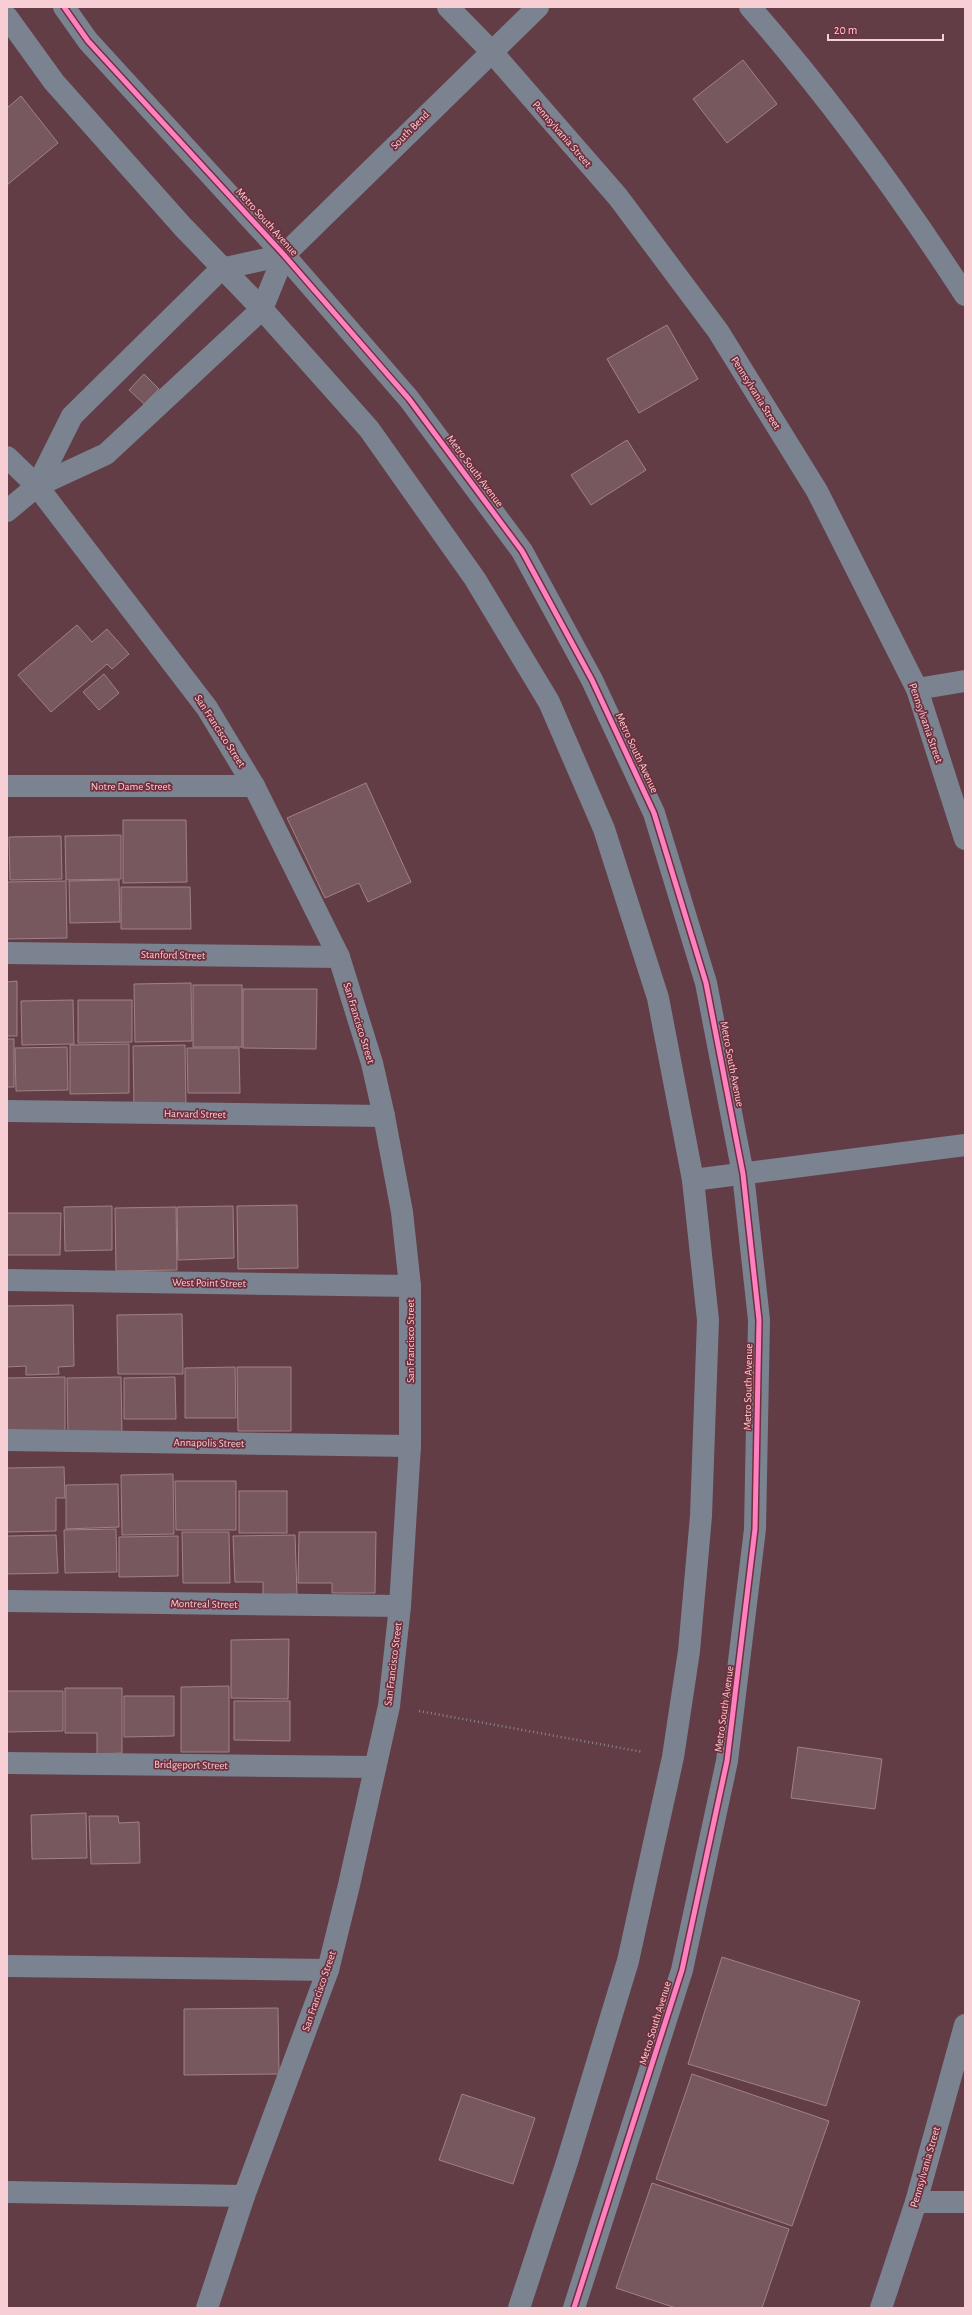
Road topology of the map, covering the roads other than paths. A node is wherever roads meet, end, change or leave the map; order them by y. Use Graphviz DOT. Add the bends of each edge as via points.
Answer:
graph roads {
  1 [pos="64,7"];
  2 [pos="448,7"];
  3 [pos="538,7"];
  4 [pos="750,7"];
  5 [pos="7,17"];
  6 [pos="491,51"];
  7 [pos="284,255"];
  8 [pos="221,269"];
  9 [pos="965,295"];
  10 [pos="262,309"];
  11 [pos="7,457"];
  12 [pos="37,486"];
  13 [pos="7,511"];
  14 [pos="965,681"];
  15 [pos="916,690"];
  16 [pos="7,786"];
  17 [pos="254,786"];
  18 [pos="965,839"];
  19 [pos="7,953"];
  20 [pos="339,957"];
  21 [pos="7,1111"];
  22 [pos="384,1116"];
  23 [pos="965,1145"];
  24 [pos="743,1174"];
  25 [pos="694,1180"];
  26 [pos="7,1280"];
  27 [pos="410,1286"];
  28 [pos="7,1440"];
  29 [pos="410,1446"];
  30 [pos="7,1601"];
  31 [pos="400,1606"];
  32 [pos="7,1763"];
  33 [pos="375,1767"];
  34 [pos="7,1966"];
  35 [pos="328,1970"];
  36 [pos="965,2025"];
  37 [pos="7,2192"];
  38 [pos="244,2196"];
  39 [pos="916,2202"];
  40 [pos="965,2202"];
  41 [pos="207,2308"];
  42 [pos="519,2308"];
  43 [pos="574,2308"];
  44 [pos="881,2308"];
  1 -- 7 [label="street, Metro South Avenue" via="88,41"];
  2 -- 6 [label="street, Pennsylvania Street"];
  3 -- 6 [label="street, South Bend"];
  4 -- 9 [label="street" via="827,102 925,234"];
  5 -- 8 [label="street" via="54,82"];
  6 -- 7 [label="street, South Bend"];
  6 -- 15 [label="street, Pennsylvania Street" via="618,198 718,331 817,491"];
  7 -- 8 [label="street"];
  7 -- 10 [label="street"];
  7 -- 24 [label="street, Metro South Avenue" via="409,399 522,551 592,680 654,813 706,984"];
  8 -- 10 [label="street"];
  8 -- 12 [label="street" via="72,416"];
  10 -- 12 [label="street" via="106,454"];
  10 -- 25 [label="street" via="369,429 475,579 549,702 604,829 658,998"];
  11 -- 12 [label="street, San Francisco Street"];
  12 -- 13 [label="street"];
  12 -- 17 [label="street, San Francisco Street" via="207,708"];
  14 -- 15 [label="street"];
  15 -- 18 [label="street, Pennsylvania Street"];
  16 -- 17 [label="street, Notre Dame Street"];
  17 -- 20 [label="street, San Francisco Street"];
  19 -- 20 [label="street, Stanford Street"];
  20 -- 22 [label="street, San Francisco Street" via="372,1062"];
  21 -- 22 [label="street, Harvard Street"];
  22 -- 27 [label="street, San Francisco Street" via="402,1212"];
  23 -- 24 [label="street"];
  24 -- 25 [label="street"];
  24 -- 43 [label="street, Metro South Avenue" via="759,1320 755,1530 727,1761 682,1970"];
  25 -- 42 [label="street" via="708,1320 702,1508 689,1651 672,1757 628,1961 567,2162"];
  26 -- 27 [label="street, West Point Street"];
  27 -- 29 [label="street, San Francisco Street"];
  28 -- 29 [label="street, Annapolis Street"];
  29 -- 31 [label="street, San Francisco Street"];
  30 -- 31 [label="street, Montreal Street"];
  31 -- 33 [label="street, San Francisco Street" via="388,1706"];
  32 -- 33 [label="street, Bridgeport Street"];
  33 -- 35 [label="street, San Francisco Street"];
  34 -- 35 [label="street"];
  35 -- 38 [label="street, San Francisco Street"];
  36 -- 39 [label="street, Pennsylvania Street"];
  37 -- 38 [label="street"];
  38 -- 41 [label="street, San Francisco Street"];
  39 -- 40 [label="street"];
  39 -- 44 [label="street, Pennsylvania Street"];
}
